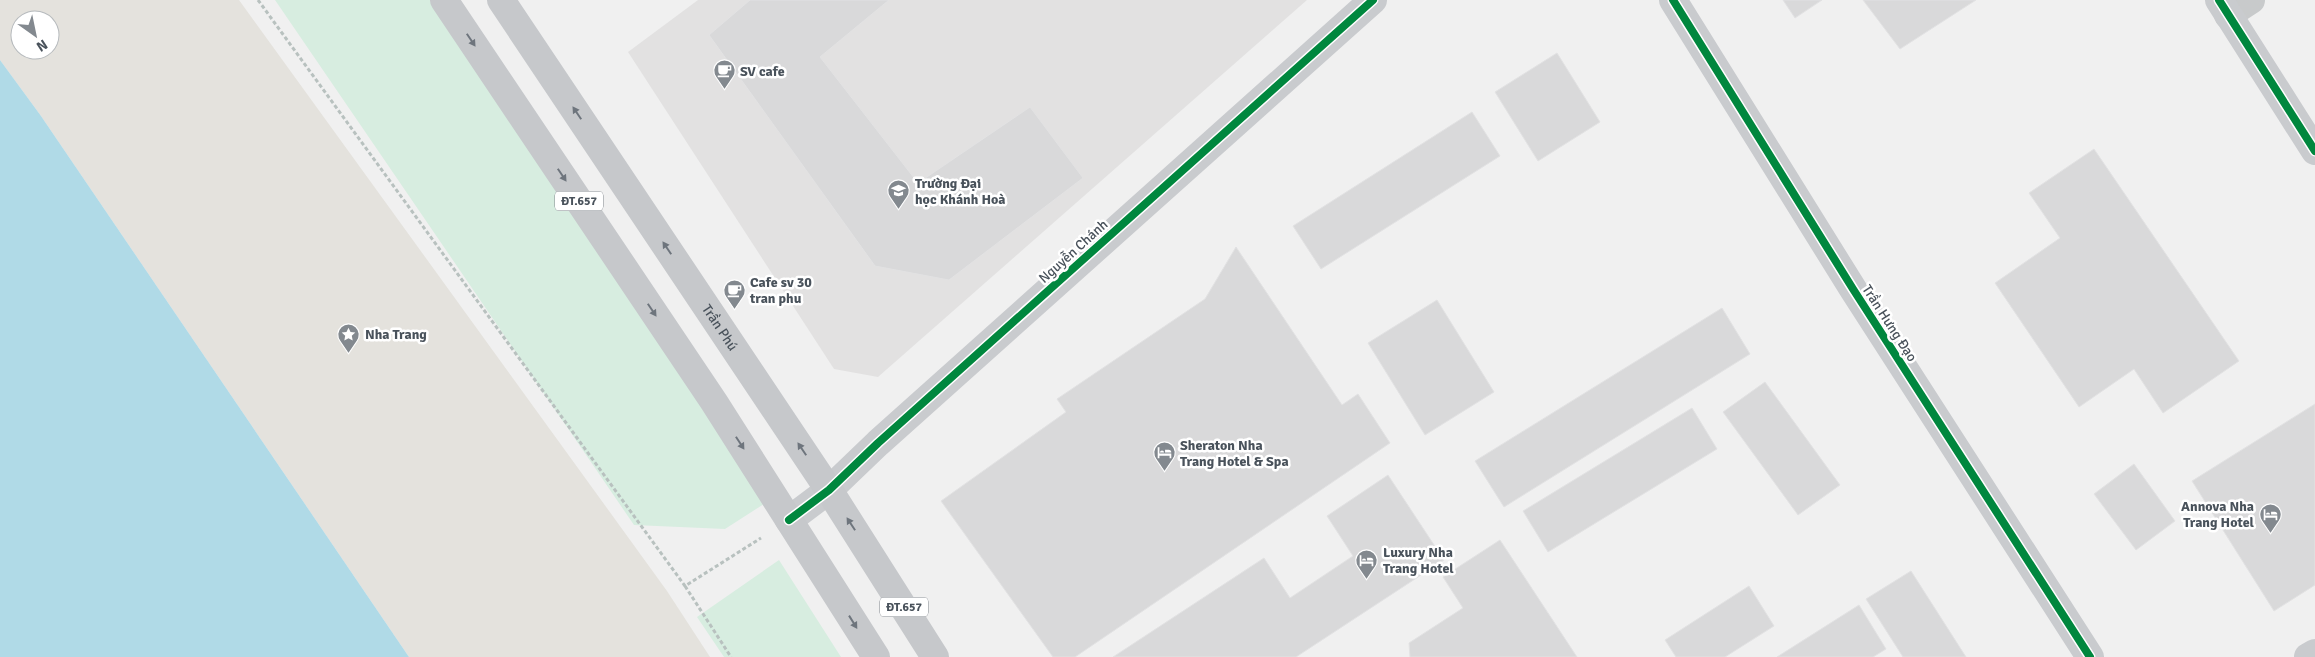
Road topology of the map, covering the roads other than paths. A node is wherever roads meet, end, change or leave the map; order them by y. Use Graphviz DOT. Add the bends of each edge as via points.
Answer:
graph roads {
  1 [pos="444,0"];
  2 [pos="501,0"];
  3 [pos="1373,0"];
  4 [pos="1673,0"];
  5 [pos="2251,0"];
  6 [pos="2224,7"];
  7 [pos="2315,151"];
  8 [pos="829,490"];
  9 [pos="789,520"];
  10 [pos="2315,653"];
  11 [pos="876,657"];
  12 [pos="935,657"];
  13 [pos="2090,657"];
  14 [pos="2308,657"];
  1 -- 9 [label="main road, ĐT.657, one-way" via="714,402"];
  8 -- 2 [label="main road, Trần Phú / ĐT.657, one-way"];
  3 -- 8 [label="street, Nguyễn Chánh"];
  4 -- 13 [label="street, Trần Hưng Đạo" via="1853,289"];
  5 -- 6 [label="street"];
  6 -- 7 [label="street"];
  8 -- 9 [label="street, Nguyễn Chánh"];
  12 -- 8 [label="main road, Trần Phú / ĐT.657, one-way"];
  9 -- 11 [label="main road, ĐT.657, one-way"];
  10 -- 14 [label="street"];
}
